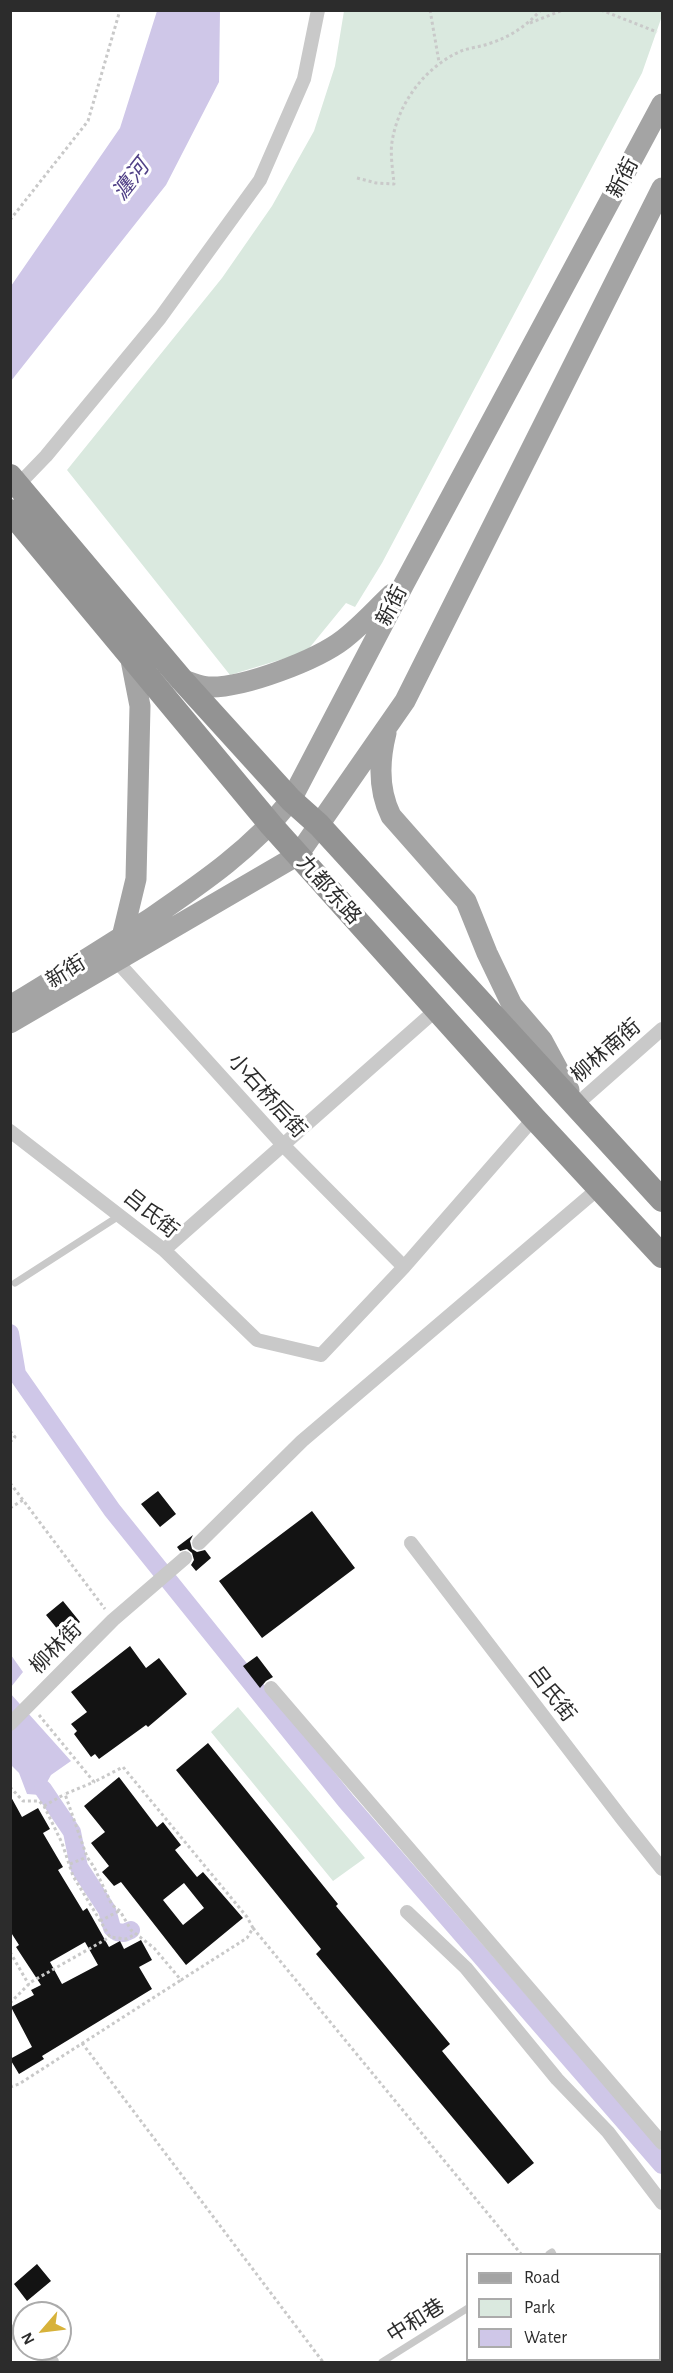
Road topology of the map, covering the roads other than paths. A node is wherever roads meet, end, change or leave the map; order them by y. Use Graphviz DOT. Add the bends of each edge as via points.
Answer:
graph roads {
  1 [pos="318,10"];
  2 [pos="663,104"];
  3 [pos="663,188"];
  4 [pos="14,481"];
  5 [pos="10,511"];
  6 [pos="404,584"];
  7 [pos="130,655"];
  8 [pos="182,680"];
  9 [pos="388,726"];
  10 [pos="291,800"];
  11 [pos="271,825"];
  12 [pos="319,825"];
  13 [pos="298,855"];
  14 [pos="114,949"];
  15 [pos="10,1006"];
  16 [pos="436,1010"];
  17 [pos="10,1023"];
  18 [pos="663,1029"];
  19 [pos="576,1104"];
  20 [pos="534,1118"];
  21 [pos="10,1131"];
  22 [pos="284,1146"];
  23 [pos="599,1188"];
  24 [pos="663,1200"];
  25 [pos="119,1216"];
  26 [pos="164,1251"];
  27 [pos="663,1256"];
  28 [pos="404,1267"];
  29 [pos="15,1283"];
  30 [pos="199,1543"];
  31 [pos="411,1543"];
  32 [pos="185,1558"];
  33 [pos="271,1688"];
  34 [pos="10,1724"];
  35 [pos="663,1869"];
  36 [pos="407,1911"];
  37 [pos="663,2143"];
  38 [pos="663,2203"];
  39 [pos="466,2309"];
  40 [pos="382,2362"];
  1 -- 4 [label="street" via="304,79 260,180 160,318 46,456"];
  2 -- 6 [label="main road, 新街"];
  3 -- 9 [label="main road, 新街" via="405,701"];
  4 -- 8 [label="highway, 九都东路"];
  5 -- 7 [label="highway, 九都东路"];
  6 -- 8 [label="main road" via="344,639 300,662 240,684 208,687"];
  6 -- 10 [label="main road, 新街"];
  7 -- 11 [label="highway, 九都东路"];
  7 -- 14 [label="main road" via="140,706 136,879"];
  8 -- 10 [label="highway, 九都东路"];
  9 -- 12 [label="main road, 新街"];
  9 -- 19 [label="main road" via="381,755 384,802 399,827 466,901 513,1005 542,1040"];
  10 -- 11 [label="main road, 新街"];
  10 -- 12 [label="highway, 九都东路"];
  11 -- 13 [label="highway, 九都东路"];
  11 -- 14 [label="main road, 新街" via="211,878"];
  12 -- 13 [label="main road, 新街"];
  12 -- 19 [label="highway, 九都东路"];
  13 -- 14 [label="main road, 新街"];
  13 -- 16 [label="highway, 九都东路"];
  14 -- 15 [label="main road, 新街"];
  14 -- 17 [label="main road, 新街"];
  14 -- 22 [label="street, 小石桥后街"];
  16 -- 20 [label="highway, 九都东路"];
  16 -- 22 [label="street"];
  18 -- 19 [label="street, 柳林南街"];
  19 -- 24 [label="highway, 九都东路"];
  20 -- 23 [label="highway, 九都东路"];
  20 -- 28 [label="street"];
  21 -- 25 [label="street, 吕氏街"];
  22 -- 26 [label="street"];
  22 -- 28 [label="street, 小石桥后街"];
  23 -- 27 [label="highway, 九都东路"];
  23 -- 30 [label="street" via="302,1441"];
  25 -- 26 [label="street, 吕氏街"];
  25 -- 29 [label="lane"];
  26 -- 28 [label="street, 吕氏街" via="257,1340 321,1354"];
  31 -- 35 [label="street, 吕氏街"];
  32 -- 34 [label="street, 柳林街" via="113,1620"];
  33 -- 37 [label="street"];
  36 -- 38 [label="street" via="466,1968 556,2079 608,2132"];
  39 -- 40 [label="lane, 中和巷"];
}
